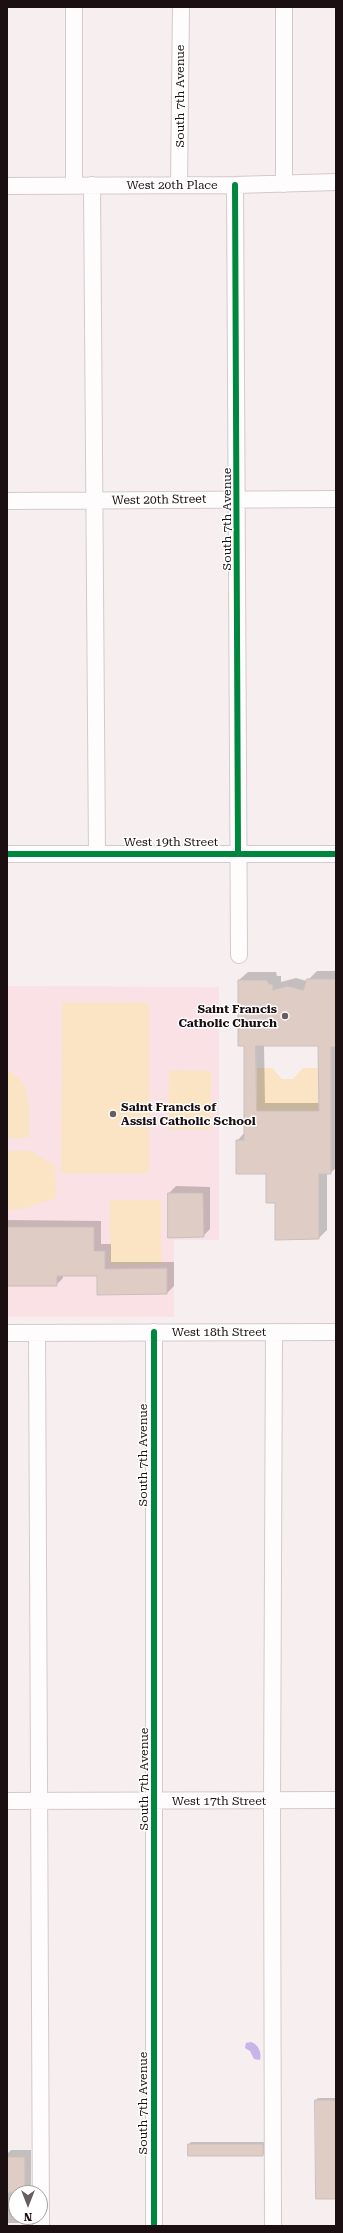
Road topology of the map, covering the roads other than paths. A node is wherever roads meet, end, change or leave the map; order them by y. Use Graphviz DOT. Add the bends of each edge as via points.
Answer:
graph roads {
  1 [pos="74,7"];
  2 [pos="180,7"];
  3 [pos="284,7"];
  4 [pos="336,182"];
  5 [pos="179,184"];
  6 [pos="284,184"];
  7 [pos="74,185"];
  8 [pos="92,185"];
  9 [pos="235,185"];
  10 [pos="7,186"];
  11 [pos="238,499"];
  12 [pos="336,499"];
  13 [pos="7,501"];
  14 [pos="94,502"];
  15 [pos="238,853"];
  16 [pos="7,854"];
  17 [pos="97,854"];
  18 [pos="336,854"];
  19 [pos="239,955"];
  20 [pos="154,1332"];
  21 [pos="274,1332"];
  22 [pos="336,1332"];
  23 [pos="7,1333"];
  24 [pos="37,1333"];
  25 [pos="7,1800"];
  26 [pos="272,1800"];
  27 [pos="336,1800"];
  28 [pos="39,1801"];
  29 [pos="155,1801"];
  30 [pos="41,2226"];
  31 [pos="154,2226"];
  32 [pos="273,2226"];
  1 -- 7 [label="street"];
  2 -- 5 [label="street, South 7th Avenue"];
  3 -- 6 [label="street"];
  4 -- 6 [label="street, West 20th Place"];
  5 -- 8 [label="street, West 20th Place"];
  5 -- 9 [label="street, West 20th Place"];
  6 -- 9 [label="street, West 20th Place"];
  7 -- 8 [label="street, West 20th Place"];
  7 -- 10 [label="street, West 20th Place"];
  8 -- 14 [label="street"];
  9 -- 11 [label="street, South 7th Avenue"];
  11 -- 12 [label="street, West 20th Street"];
  11 -- 14 [label="street, West 20th Street"];
  11 -- 15 [label="street, South 7th Avenue"];
  13 -- 14 [label="street, West 20th Street"];
  14 -- 17 [label="street"];
  15 -- 17 [label="street, West 19th Street"];
  15 -- 18 [label="street, West 19th Street"];
  15 -- 19 [label="street, South 7th Avenue"];
  16 -- 17 [label="street, West 19th Street"];
  20 -- 21 [label="street, West 18th Street"];
  20 -- 24 [label="street, West 18th Street"];
  20 -- 29 [label="street, South 7th Avenue"];
  21 -- 22 [label="street, West 18th Street"];
  21 -- 26 [label="street"];
  23 -- 24 [label="street, West 18th Street"];
  24 -- 28 [label="street"];
  25 -- 28 [label="street, West 17th Street"];
  26 -- 27 [label="street, West 17th Street"];
  26 -- 29 [label="street, West 17th Street"];
  26 -- 32 [label="street"];
  28 -- 29 [label="street, West 17th Street"];
  28 -- 30 [label="street"];
  29 -- 31 [label="street, South 7th Avenue"];
}
